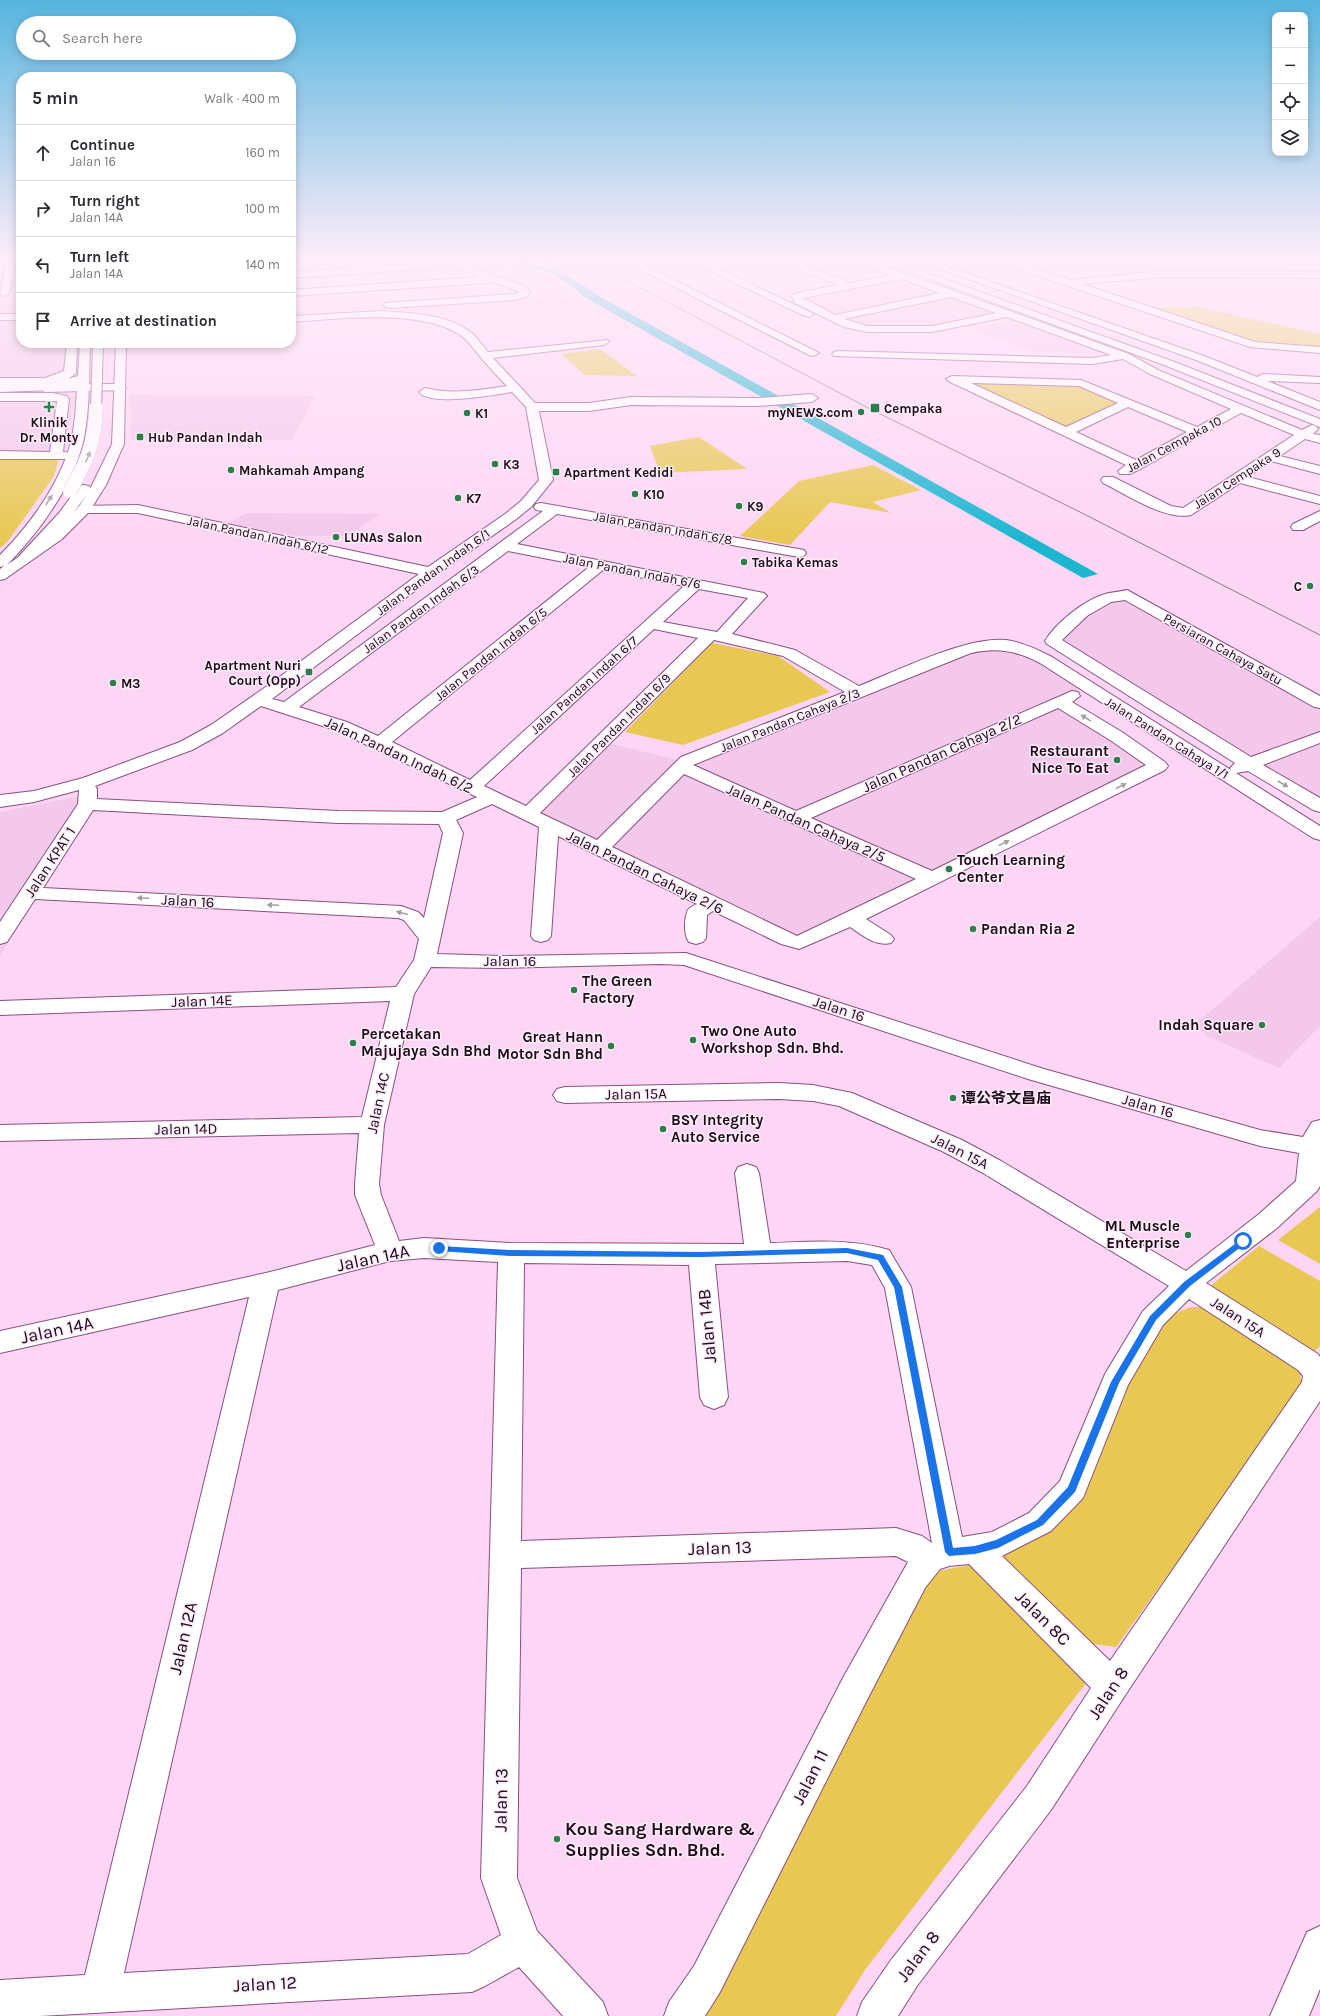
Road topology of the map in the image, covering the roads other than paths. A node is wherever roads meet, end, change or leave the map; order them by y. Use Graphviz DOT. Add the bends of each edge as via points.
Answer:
graph roads {
  1 [pos="71,352"];
  2 [pos="85,352"];
  3 [pos="98,352"];
  4 [pos="109,352"];
  5 [pos="121,352"];
  6 [pos="482,352"];
  7 [pos="518,352"];
  8 [pos="819,352"];
  9 [pos="1113,352"];
  10 [pos="1136,352"];
  11 [pos="1154,352"];
  12 [pos="1174,352"];
  13 [pos="485,356"];
  14 [pos="1124,356"];
  15 [pos="1228,369"];
  16 [pos="1211,373"];
  17 [pos="1249,377"];
  18 [pos="1320,380"];
  19 [pos="0,381"];
  20 [pos="83,383"];
  21 [pos="0,388"];
  22 [pos="120,388"];
  23 [pos="515,388"];
  24 [pos="425,392"];
  25 [pos="0,397"];
  26 [pos="812,398"];
  27 [pos="1128,402"];
  28 [pos="1320,406"];
  29 [pos="532,407"];
  30 [pos="1241,408"];
  31 [pos="119,411"];
  32 [pos="79,414"];
  33 [pos="1320,417"];
  34 [pos="1320,423"];
  35 [pos="1066,432"];
  36 [pos="1198,432"];
  37 [pos="1304,434"];
  38 [pos="1320,439"];
  39 [pos="0,456"];
  40 [pos="56,456"];
  41 [pos="72,456"];
  42 [pos="1269,457"];
  43 [pos="1137,465"];
  44 [pos="1320,470"];
  45 [pos="1238,478"];
  46 [pos="1108,480"];
  47 [pos="1320,500"];
  48 [pos="526,504"];
  49 [pos="84,509"];
  50 [pos="555,509"];
  51 [pos="1320,515"];
  52 [pos="1298,527"];
  53 [pos="19,544"];
  54 [pos="506,546"];
  55 [pos="800,553"];
  56 [pos="24,558"];
  57 [pos="0,563"];
  58 [pos="600,564"];
  59 [pos="431,572"];
  60 [pos="0,576"];
  61 [pos="696,583"];
  62 [pos="650,624"];
  63 [pos="716,636"];
  64 [pos="1013,645"];
  65 [pos="1090,689"];
  66 [pos="858,693"];
  67 [pos="259,700"];
  68 [pos="1060,702"];
  69 [pos="1320,703"];
  70 [pos="287,708"];
  71 [pos="1320,737"];
  72 [pos="380,743"];
  73 [pos="1249,764"];
  74 [pos="681,766"];
  75 [pos="1224,775"];
  76 [pos="89,782"];
  77 [pos="472,788"];
  78 [pos="492,798"];
  79 [pos="0,801"];
  80 [pos="87,804"];
  81 [pos="1320,806"];
  82 [pos="528,815"];
  83 [pos="445,818"];
  84 [pos="795,818"];
  85 [pos="549,825"];
  86 [pos="1320,834"];
  87 [pos="599,849"];
  88 [pos="932,879"];
  89 [pos="30,892"];
  90 [pos="711,904"];
  91 [pos="850,918"];
  92 [pos="541,936"];
  93 [pos="0,938"];
  94 [pos="696,938"];
  95 [pos="884,939"];
  96 [pos="427,949"];
  97 [pos="403,994"];
  98 [pos="0,1008"];
  99 [pos="565,1095"];
  100 [pos="372,1125"];
  101 [pos="0,1133"];
  102 [pos="1318,1142"];
  103 [pos="747,1173"];
  104 [pos="390,1251"];
  105 [pos="510,1253"];
  106 [pos="758,1253"];
  107 [pos="701,1255"];
  108 [pos="266,1284"];
  109 [pos="1187,1284"];
  110 [pos="0,1342"];
  111 [pos="1308,1362"];
  112 [pos="714,1397"];
  113 [pos="951,1554"];
  114 [pos="505,1555"];
  115 [pos="1112,1686"];
  116 [pos="523,1943"];
  117 [pos="1320,1945"];
  118 [pos="100,1993"];
  119 [pos="0,1999"];
  120 [pos="589,2016"];
  121 [pos="683,2016"];
  122 [pos="876,2016"];
  123 [pos="1289,2016"];
  1 -- 19 [label="main road" via="70,373 65,377 55,381"];
  2 -- 20 [label="main road"];
  53 -- 3 [label="main road, one-way, bridge" via="37,532 70,491 86,461 95,432"];
  4 -- 56 [label="main road" via="105,441 98,466 64,516"];
  5 -- 22 [label="main road"];
  6 -- 13 [label="main road"];
  7 -- 13 [label="main road"];
  8 -- 14 [label="main road" via="825,355 909,360 1092,361"];
  9 -- 14 [label="main road"];
  10 -- 14 [label="main road"];
  10 -- 34 [label="main road" via="1223,383"];
  11 -- 16 [label="main road"];
  12 -- 15 [label="main road"];
  13 -- 23 [label="main road"];
  14 -- 30 [label="main road" via="1154,372"];
  15 -- 16 [label="main road"];
  15 -- 17 [label="main road"];
  16 -- 33 [label="main road"];
  17 -- 18 [label="main road"];
  17 -- 28 [label="main road"];
  20 -- 21 [label="main road"];
  20 -- 22 [label="main road"];
  20 -- 32 [label="main road"];
  22 -- 31 [label="main road"];
  23 -- 24 [label="main road" via="473,394"];
  23 -- 29 [label="main road"];
  25 -- 40 [label="main road" via="63,399"];
  26 -- 29 [label="main road" via="765,402 631,401 589,407"];
  27 -- 35 [label="main road"];
  27 -- 35 [label="main road" via="1081,383 952,379"];
  27 -- 36 [label="main road"];
  29 -- 48 [label="main road, Jalan Pandan Indah 6/1" via="546,480"];
  30 -- 36 [label="main road, Jalan Cempaka 10"];
  30 -- 37 [label="main road"];
  31 -- 32 [label="main road" via="101,408"];
  31 -- 49 [label="main road" via="117,450"];
  32 -- 41 [label="main road" via="78,438"];
  34 -- 37 [label="main road, Jalan Cempaka 9"];
  35 -- 43 [label="main road"];
  36 -- 43 [label="main road, Jalan Cempaka 10"];
  37 -- 38 [label="main road"];
  37 -- 42 [label="main road, Jalan Cempaka 9"];
  39 -- 40 [label="main road"];
  40 -- 41 [label="main road"];
  53 -- 41 [label="main road, one-way" via="61,482"];
  42 -- 44 [label="main road"];
  42 -- 45 [label="main road, Jalan Cempaka 9"];
  43 -- 46 [label="main road, Jalan Cempaka 10"];
  45 -- 46 [label="main road, Jalan Cempaka 9" via="1186,512 1168,510"];
  45 -- 47 [label="main road"];
  48 -- 50 [label="main road, Jalan Pandan Indah 6/8"];
  48 -- 59 [label="main road, Jalan Pandan Indah 6/1"];
  49 -- 56 [label="main road" via="57,536"];
  49 -- 59 [label="main road, Jalan Pandan Indah 6/12" via="138,510"];
  50 -- 54 [label="main road, Jalan Pandan Indah 6/3"];
  50 -- 55 [label="main road, Jalan Pandan Indah 6/8"];
  51 -- 52 [label="main road"];
  53 -- 57 [label="main road"];
  54 -- 58 [label="main road, Jalan Pandan Indah 6/6"];
  54 -- 70 [label="main road, Jalan Pandan Indah 6/3"];
  56 -- 60 [label="main road"];
  58 -- 61 [label="main road, Jalan Pandan Indah 6/6"];
  58 -- 72 [label="main road, Jalan Pandan Indah 6/5"];
  59 -- 67 [label="main road, Jalan Pandan Indah 6/1"];
  61 -- 62 [label="main road, Jalan Pandan Indah 6/7"];
  61 -- 63 [label="main road, Jalan Pandan Indah 6/6" via="759,596"];
  62 -- 63 [label="main road"];
  62 -- 77 [label="main road, Jalan Pandan Indah 6/7"];
  63 -- 66 [label="main road" via="789,653"];
  63 -- 82 [label="main road, Jalan Pandan Indah 6/9"];
  64 -- 65 [label="main road, Jalan Pandan Cahaya 1/1" via="1033,653"];
  64 -- 66 [label="main road, Jalan Pandan Cahaya 2/3" via="979,646 965,650"];
  65 -- 68 [label="main road, Jalan Pandan Cahaya 2/2"];
  65 -- 75 [label="main road, Jalan Pandan Cahaya 1/1"];
  66 -- 74 [label="main road, Jalan Pandan Cahaya 2/3" via="687,761"];
  67 -- 70 [label="main road, Jalan Pandan Indah 6/2"];
  67 -- 76 [label="main road, Jalan Pandan Indah 6/1" via="217,729 186,746"];
  68 -- 84 [label="main road, Jalan Pandan Cahaya 2/2"];
  88 -- 68 [label="main road, one-way" via="1159,766"];
  69 -- 73 [label="main road, Persiaran Cahaya Satu" via="1126,595 1107,598 1082,613 1058,633 1053,641"];
  70 -- 72 [label="main road, Jalan Pandan Indah 6/2" via="341,726"];
  71 -- 73 [label="main road"];
  72 -- 77 [label="main road, Jalan Pandan Indah 6/2"];
  73 -- 75 [label="main road"];
  73 -- 81 [label="main road, one-way"];
  74 -- 84 [label="main road, Jalan Pandan Cahaya 2/5"];
  74 -- 87 [label="main road, Jalan Pandan Cahaya 2/3"];
  75 -- 86 [label="main road, Jalan Pandan Cahaya 1/1"];
  76 -- 79 [label="main road, Jalan Pandan Indah 6/1" via="34,796"];
  76 -- 80 [label="main road, Jalan KPAT 1"];
  77 -- 78 [label="main road, Jalan Pandan Indah 6/2"];
  78 -- 82 [label="main road, Jalan Pandan Cahaya 2/6"];
  78 -- 83 [label="main road"];
  80 -- 83 [label="main road" via="338,817"];
  80 -- 89 [label="main road, Jalan KPAT 1"];
  82 -- 85 [label="main road, Jalan Pandan Cahaya 2/6"];
  83 -- 96 [label="main road" via="454,833"];
  84 -- 88 [label="main road, Jalan Pandan Cahaya 2/5"];
  85 -- 87 [label="main road, Jalan Pandan Cahaya 2/6"];
  85 -- 92 [label="main road"];
  87 -- 90 [label="main road, Jalan Pandan Cahaya 2/6"];
  88 -- 91 [label="main road"];
  89 -- 93 [label="main road, Jalan KPAT 1"];
  96 -- 89 [label="main road, Jalan 16, one-way" via="411,916 402,912"];
  90 -- 91 [label="main road, Jalan Pandan Cahaya 2/6" via="799,943"];
  90 -- 94 [label="main road" via="697,912"];
  91 -- 95 [label="main road"];
  96 -- 97 [label="main road, Jalan 14C"];
  96 -- 102 [label="main road, Jalan 16" via="502,962 686,959 1036,1074 1260,1138"];
  97 -- 98 [label="main road, Jalan 14E"];
  97 -- 100 [label="main road, Jalan 14C"];
  99 -- 109 [label="main road, Jalan 15A" via="779,1091 813,1092 844,1098 953,1146 992,1167"];
  100 -- 101 [label="main road, Jalan 14D"];
  100 -- 104 [label="main road, Jalan 14C" via="368,1194"];
  102 -- 109 [label="main road, Jalan 16" via="1308,1185 1268,1221"];
  103 -- 106 [label="main road"];
  104 -- 105 [label="main road, Jalan 14A" via="424,1248"];
  104 -- 108 [label="main road, Jalan 14A"];
  105 -- 107 [label="main road, Jalan 14A"];
  105 -- 114 [label="main road, Jalan 13"];
  106 -- 107 [label="main road, Jalan 14A"];
  106 -- 113 [label="main road, Jalan 14A" via="847,1251 880,1258 898,1287"];
  107 -- 112 [label="main road, Jalan 14B"];
  108 -- 110 [label="main road, Jalan 14A"];
  108 -- 118 [label="main road, Jalan 12A"];
  109 -- 111 [label="main road, Jalan 15A"];
  109 -- 113 [label="main road, Jalan 16" via="1153,1318 1115,1382 1072,1489 1040,1522 998,1544"];
  111 -- 115 [label="main road, Jalan 8" via="1317,1373 1316,1384"];
  113 -- 114 [label="main road, Jalan 13" via="896,1542"];
  113 -- 115 [label="main road, Jalan 8C"];
  113 -- 121 [label="main road, Jalan 11" via="914,1578 707,1979"];
  114 -- 116 [label="main road, Jalan 13" via="500,1878"];
  115 -- 122 [label="main road, Jalan 8" via="1040,1798 904,1973"];
  116 -- 118 [label="main road, Jalan 12" via="472,1973"];
  116 -- 120 [label="main road, Jalan 13"];
  117 -- 123 [label="main road"];
  118 -- 119 [label="main road, Jalan 12"];
}
